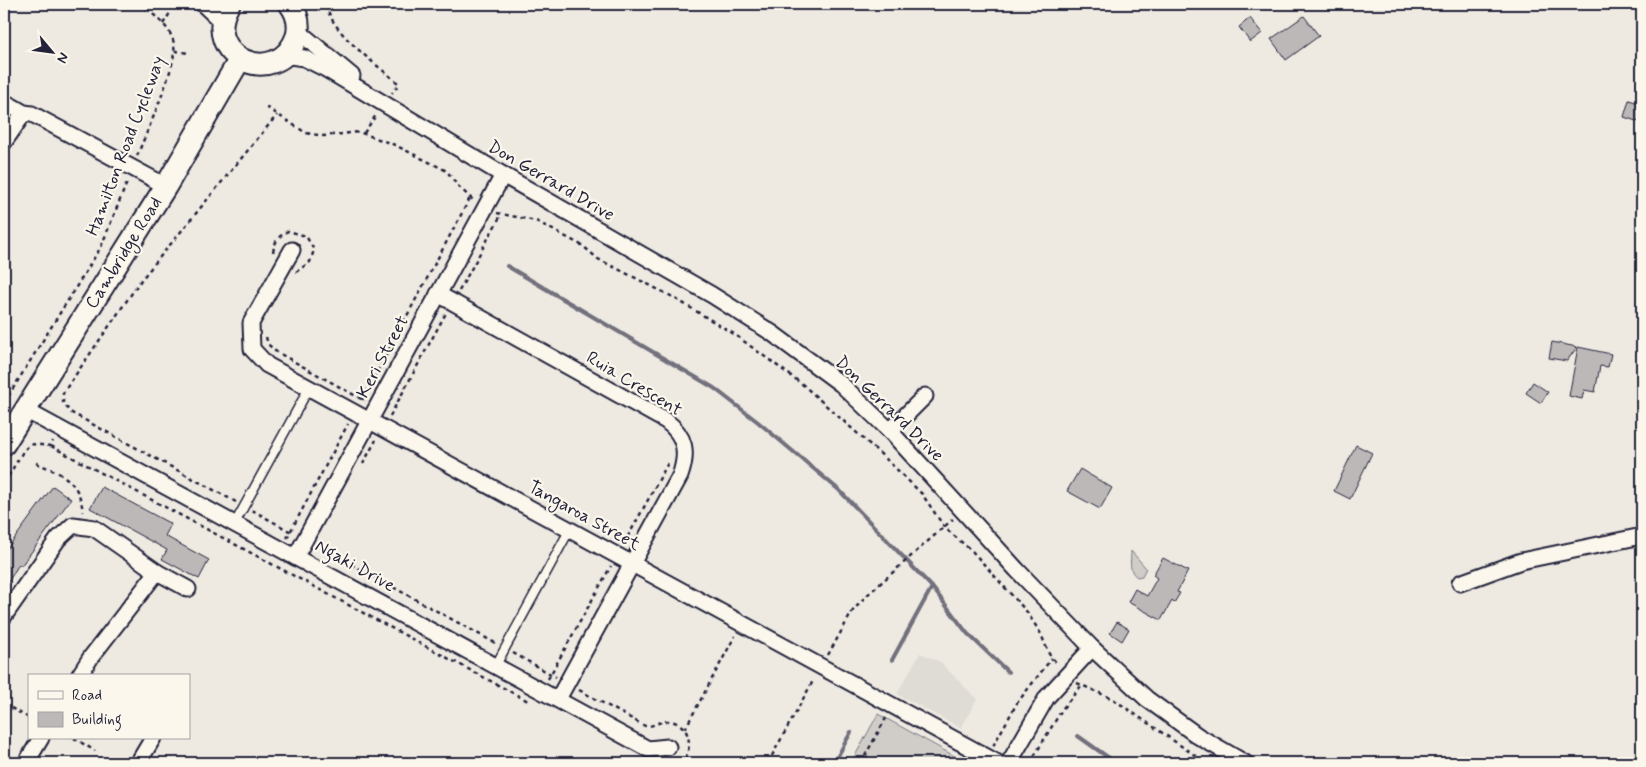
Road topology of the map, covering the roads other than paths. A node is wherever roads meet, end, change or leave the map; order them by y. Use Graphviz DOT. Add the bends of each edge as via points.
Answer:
graph roads {
  1 [pos="203,4"];
  2 [pos="290,4"];
  3 [pos="225,13"];
  4 [pos="298,31"];
  5 [pos="284,55"];
  6 [pos="240,59"];
  7 [pos="380,100"];
  8 [pos="24,113"];
  9 [pos="4,114"];
  10 [pos="4,142"];
  11 [pos="503,175"];
  12 [pos="166,186"];
  13 [pos="292,250"];
  14 [pos="438,294"];
  15 [pos="309,388"];
  16 [pos="925,396"];
  17 [pos="25,410"];
  18 [pos="373,414"];
  19 [pos="890,431"];
  20 [pos="4,444"];
  21 [pos="234,523"];
  22 [pos="570,530"];
  23 [pos="1642,536"];
  24 [pos="635,558"];
  25 [pos="303,559"];
  26 [pos="157,572"];
  27 [pos="1460,583"];
  28 [pos="188,589"];
  29 [pos="4,616"];
  30 [pos="1092,648"];
  31 [pos="496,665"];
  32 [pos="80,674"];
  33 [pos="558,699"];
  34 [pos="40,740"];
  35 [pos="152,740"];
  36 [pos="668,748"];
  37 [pos="999,758"];
  38 [pos="26,763"];
  39 [pos="138,763"];
  40 [pos="1245,763"];
  1 -- 3 [label="street"];
  2 -- 4 [label="main road" via="297,15"];
  3 -- 6 [label="main road" via="225,44"];
  4 -- 5 [label="main road" via="295,42"];
  4 -- 7 [label="street, Don Gerrard Drive"];
  5 -- 6 [label="main road" via="256,65"];
  5 -- 7 [label="street, Don Gerrard Drive" via="304,58"];
  6 -- 12 [label="main road, Cambridge Road"];
  7 -- 11 [label="street, Don Gerrard Drive"];
  8 -- 9 [label="street" via="10,105"];
  8 -- 10 [label="street"];
  8 -- 12 [label="street" via="32,114"];
  11 -- 14 [label="street, Keri Street"];
  11 -- 19 [label="street, Don Gerrard Drive" via="712,295 772,334 841,384"];
  12 -- 17 [label="main road, Cambridge Road"];
  13 -- 15 [label="street, Tangaroa Street" via="251,323 250,334 252,349 267,365"];
  14 -- 18 [label="street, Keri Street"];
  14 -- 24 [label="street, Ruia Crescent" via="666,420 682,439 686,458 680,476"];
  15 -- 18 [label="street, Tangaroa Street"];
  15 -- 21 [label="lane"];
  16 -- 19 [label="street"];
  17 -- 20 [label="main road, Cambridge Road"];
  17 -- 21 [label="street, Ngaki Drive"];
  18 -- 22 [label="street, Tangaroa Street"];
  18 -- 25 [label="street, Keri Street"];
  19 -- 30 [label="street, Don Gerrard Drive"];
  21 -- 25 [label="street, Ngaki Drive"];
  22 -- 24 [label="street, Tangaroa Street"];
  22 -- 31 [label="lane"];
  23 -- 27 [label="street" via="1521,561"];
  24 -- 33 [label="street, Ruia Crescent"];
  24 -- 37 [label="street, Tangaroa Street" via="893,706"];
  25 -- 31 [label="street, Ngaki Drive"];
  26 -- 28 [label="street"];
  26 -- 29 [label="street" via="94,528 73,525"];
  26 -- 32 [label="street"];
  30 -- 37 [label="street" via="1047,697"];
  30 -- 40 [label="street, Don Gerrard Drive" via="1146,699 1198,736"];
  31 -- 33 [label="street, Ngaki Drive"];
  33 -- 36 [label="street, Ngaki Drive" via="648,749"];
  34 -- 38 [label="street"];
  35 -- 39 [label="street"];
}
